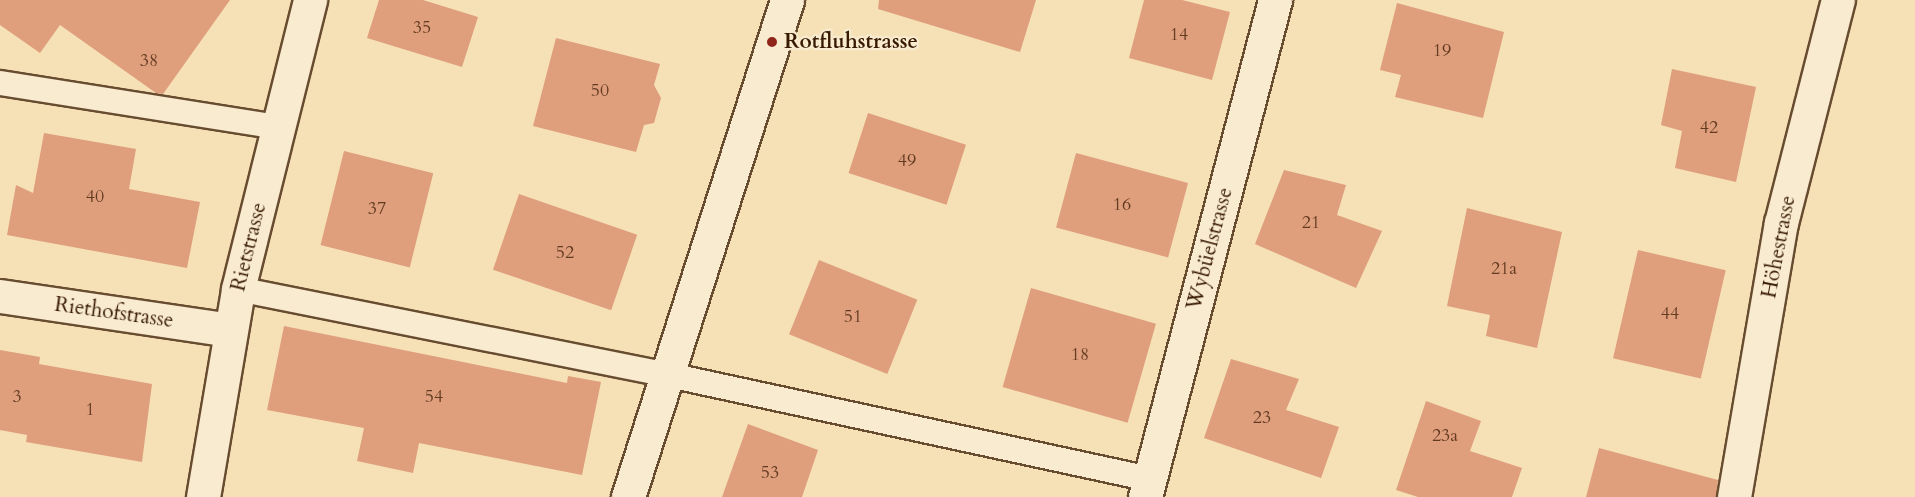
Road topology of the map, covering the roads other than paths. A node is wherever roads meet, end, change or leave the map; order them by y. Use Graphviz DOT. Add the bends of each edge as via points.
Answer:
graph roads {
  1 [pos="310,0"];
  2 [pos="787,0"];
  3 [pos="1275,0"];
  4 [pos="1838,0"];
  5 [pos="0,83"];
  6 [pos="279,127"];
  7 [pos="238,289"];
  8 [pos="0,296"];
  9 [pos="229,330"];
  10 [pos="669,375"];
  11 [pos="1146,487"];
  12 [pos="203,497"];
  13 [pos="628,497"];
  14 [pos="1734,497"];
  1 -- 6 [label="street, Rietstrasse"];
  2 -- 10 [label="street"];
  3 -- 11 [label="street, Wybüelstrasse"];
  4 -- 14 [label="street, Höhestrasse" via="1781,224"];
  5 -- 6 [label="lane"];
  6 -- 7 [label="street, Rietstrasse"];
  7 -- 9 [label="street, Rietstrasse"];
  7 -- 10 [label="lane"];
  8 -- 9 [label="street, Riethofstrasse"];
  9 -- 12 [label="street, Rietstrasse"];
  10 -- 11 [label="lane"];
  10 -- 13 [label="street"];
}
